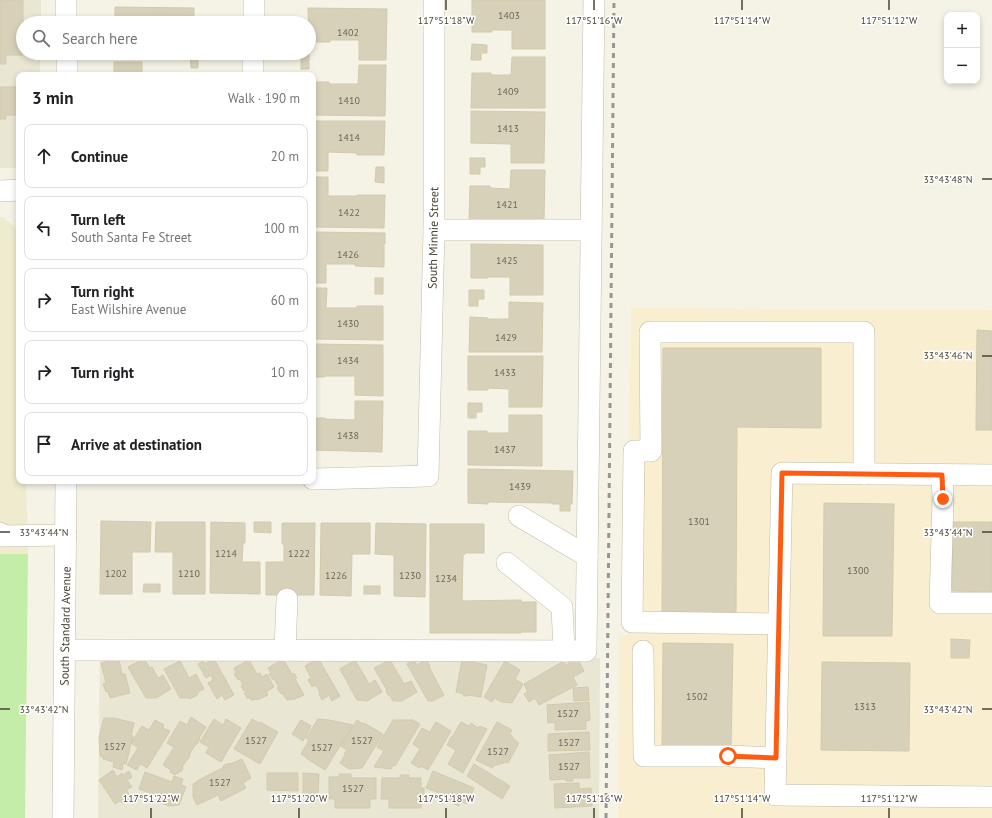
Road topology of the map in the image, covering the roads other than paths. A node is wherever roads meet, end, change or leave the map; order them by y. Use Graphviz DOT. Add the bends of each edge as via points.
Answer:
graph roads {
  1 [pos="66,0"];
  2 [pos="254,0"];
  3 [pos="434,0"];
  4 [pos="594,0"];
  5 [pos="66,16"];
  6 [pos="254,16"];
  7 [pos="67,60"];
  8 [pos="253,60"];
  9 [pos="67,72"];
  10 [pos="253,72"];
  11 [pos="0,190"];
  12 [pos="16,190"];
  13 [pos="434,230"];
  14 [pos="591,230"];
  15 [pos="864,474"];
  16 [pos="942,475"];
  17 [pos="992,475"];
  18 [pos="316,479"];
  19 [pos="66,484"];
  20 [pos="519,516"];
  21 [pos="0,533"];
  22 [pos="66,535"];
  23 [pos="588,556"];
  24 [pos="507,563"];
  25 [pos="287,599"];
  26 [pos="992,603"];
  27 [pos="778,624"];
  28 [pos="65,650"];
  29 [pos="285,650"];
  30 [pos="564,651"];
  31 [pos="643,651"];
  32 [pos="776,758"];
  33 [pos="992,797"];
  34 [pos="63,818"];
  1 -- 5 [label="street"];
  2 -- 6 [label="street"];
  3 -- 13 [label="street, South Minnie Street"];
  4 -- 14 [label="street"];
  7 -- 9 [label="street"];
  8 -- 10 [label="street"];
  11 -- 12 [label="street"];
  13 -- 14 [label="street"];
  13 -- 18 [label="street, South Minnie Street" via="428,476"];
  14 -- 23 [label="street"];
  15 -- 16 [label="street"];
  15 -- 27 [label="street" via="782,473"];
  15 -- 27 [label="street" via="864,332 650,332 651,451 634,451 632,622"];
  16 -- 17 [label="street"];
  16 -- 26 [label="street" via="940,603"];
  19 -- 22 [label="street, South Standard Avenue"];
  20 -- 23 [label="street"];
  21 -- 22 [label="street" via="2,536"];
  22 -- 28 [label="street, South Standard Avenue"];
  23 -- 30 [label="street" via="586,651"];
  24 -- 30 [label="street" via="562,607"];
  25 -- 29 [label="street"];
  27 -- 32 [label="street"];
  28 -- 29 [label="street"];
  28 -- 34 [label="street, South Standard Avenue"];
  29 -- 30 [label="street"];
  31 -- 32 [label="street" via="644,756"];
  32 -- 33 [label="street" via="774,795"];
}
